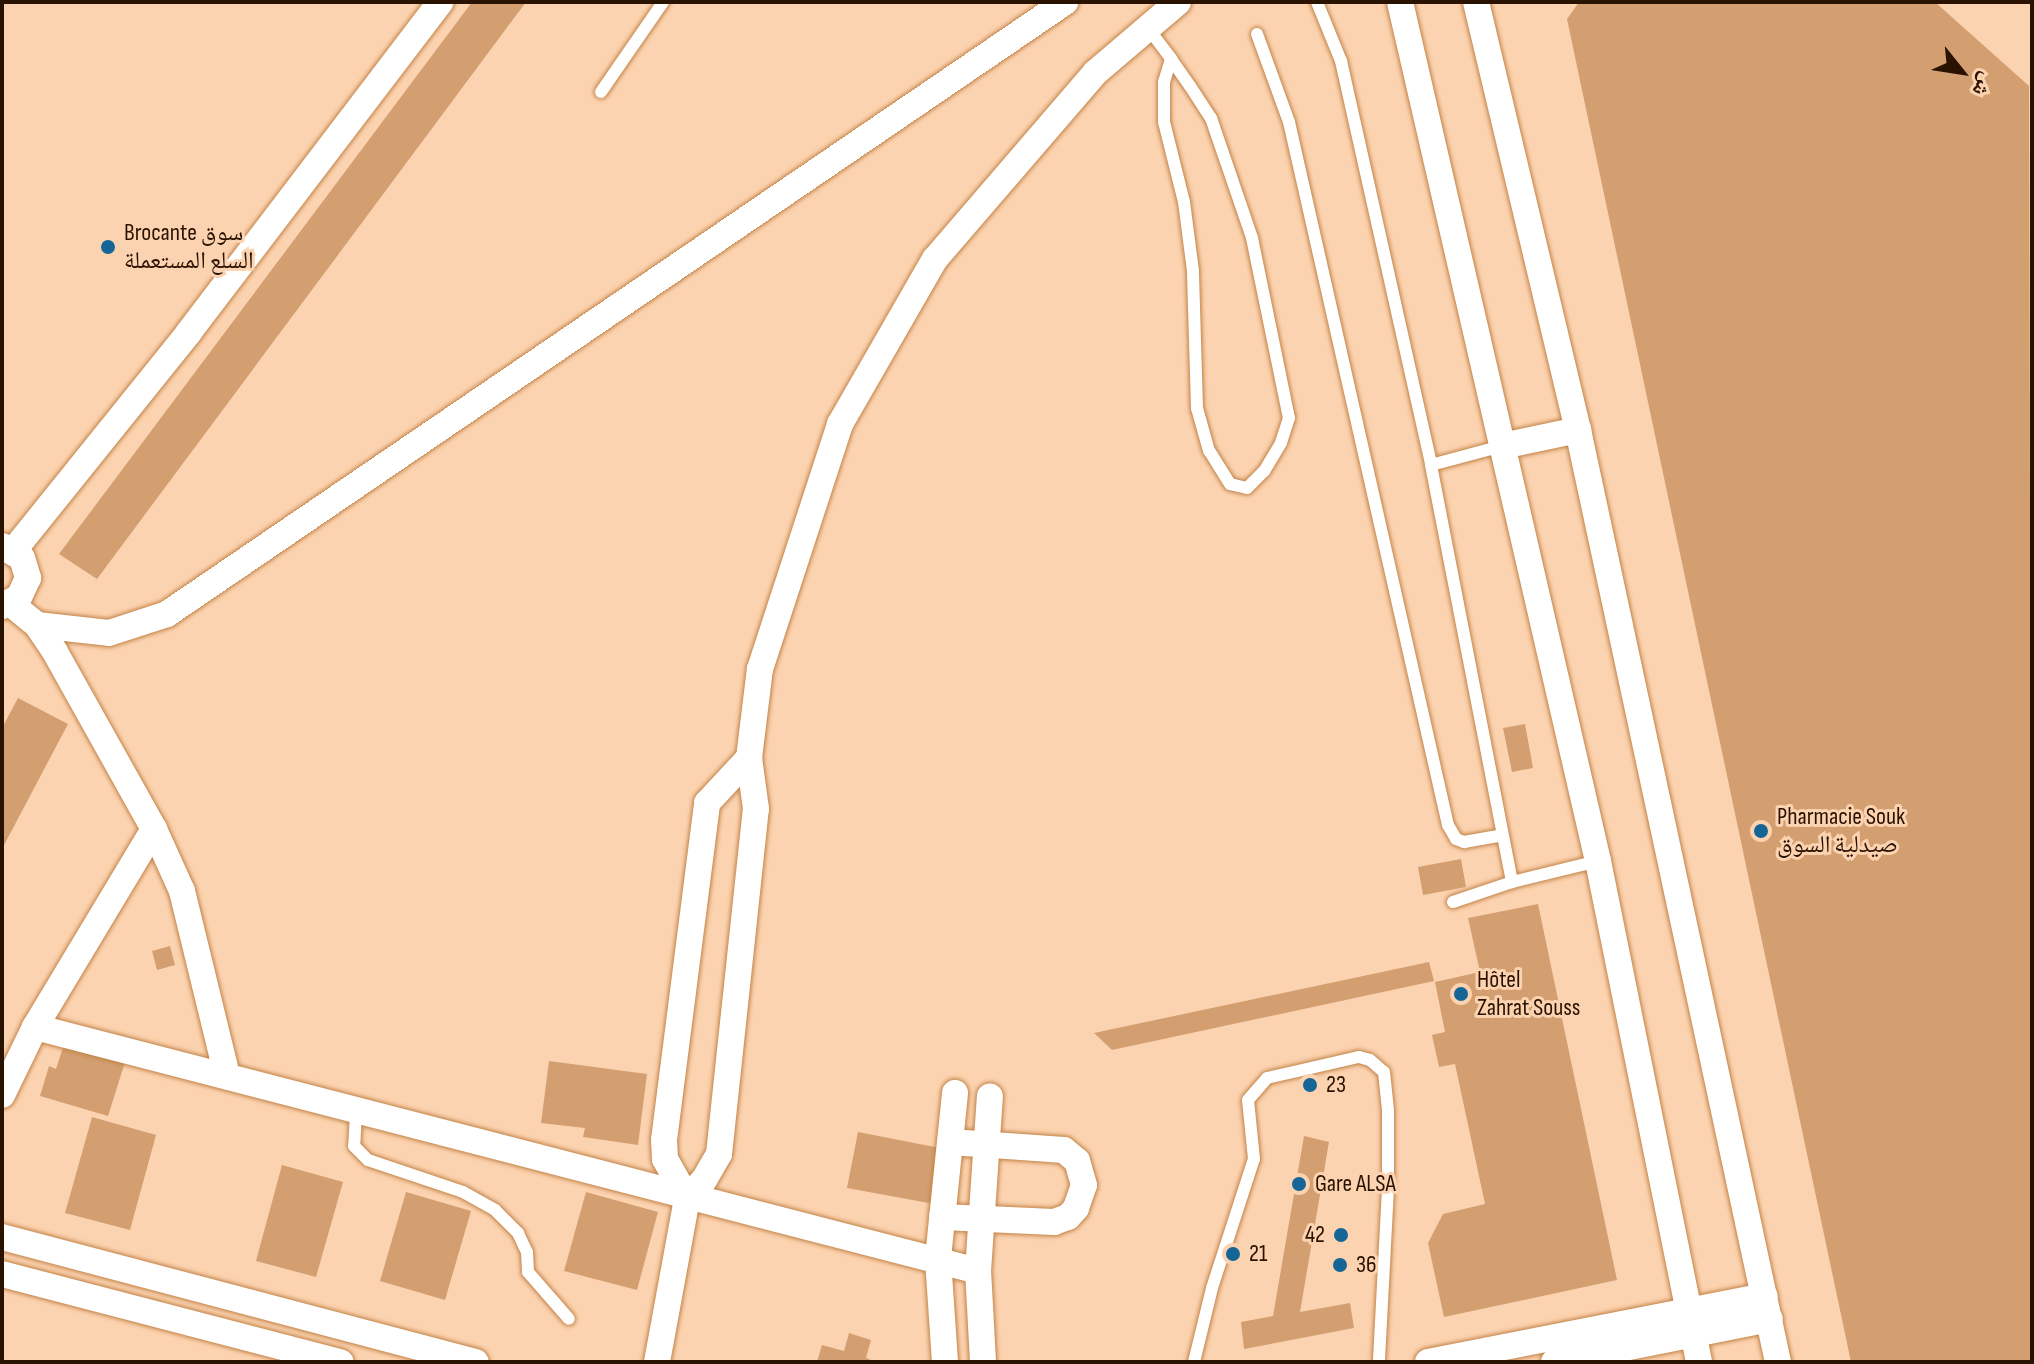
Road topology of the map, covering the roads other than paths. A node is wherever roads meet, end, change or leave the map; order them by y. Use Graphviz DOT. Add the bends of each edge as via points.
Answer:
graph roads {
  1 [pos="440,2"];
  2 [pos="663,2"];
  3 [pos="1065,2"];
  4 [pos="1178,2"];
  5 [pos="1317,2"];
  6 [pos="1400,2"];
  7 [pos="1476,2"];
  8 [pos="1148,28"];
  9 [pos="1257,34"];
  10 [pos="1171,59"];
  11 [pos="601,92"];
  12 [pos="1578,430"];
  13 [pos="1502,446"];
  14 [pos="1431,465"];
  15 [pos="8,548"];
  16 [pos="6,605"];
  17 [pos="37,625"];
  18 [pos="749,758"];
  19 [pos="154,829"];
  20 [pos="1502,835"];
  21 [pos="1598,861"];
  22 [pos="1512,882"];
  23 [pos="1453,902"];
  24 [pos="35,1027"];
  25 [pos="227,1076"];
  26 [pos="955,1093"];
  27 [pos="2,1095"];
  28 [pos="990,1096"];
  29 [pos="356,1112"];
  30 [pos="950,1142"];
  31 [pos="989,1143"];
  32 [pos="687,1198"];
  33 [pos="942,1217"];
  34 [pos="984,1219"];
  35 [pos="2,1237"];
  36 [pos="938,1258"];
  37 [pos="978,1271"];
  38 [pos="2,1274"];
  39 [pos="1768,1308"];
  40 [pos="569,1319"];
  41 [pos="1692,1323"];
  42 [pos="477,1361"];
  43 [pos="341,1362"];
  44 [pos="657,1362"];
  45 [pos="945,1362"];
  46 [pos="983,1362"];
  47 [pos="1194,1362"];
  48 [pos="1379,1362"];
  49 [pos="1428,1362"];
  50 [pos="1554,1362"];
  51 [pos="1699,1362"];
  52 [pos="1778,1362"];
  1 -- 15 [label="street" via="189,332"];
  2 -- 11 [label="lane"];
  3 -- 17 [label="street" via="167,614 109,633"];
  4 -- 8 [label="street"];
  5 -- 14 [label="lane" via="1341,61"];
  6 -- 13 [label="street"];
  7 -- 12 [label="street"];
  8 -- 10 [label="lane"];
  8 -- 18 [label="street" via="1095,73 935,259 840,424 760,669"];
  9 -- 20 [label="lane" via="1289,122 1448,825 1464,842"];
  10 -- 10 [label="lane" via="1211,118 1229,168 1252,238 1289,418 1281,443 1247,488 1230,484 1209,451 1197,408 1193,271 1184,202 1164,122 1164,82"];
  12 -- 13 [label="street"];
  12 -- 39 [label="street"];
  13 -- 14 [label="lane"];
  13 -- 21 [label="street"];
  14 -- 20 [label="lane"];
  15 -- 16 [label="street" via="27,567 28,578"];
  16 -- 17 [label="street"];
  17 -- 19 [label="street"];
  18 -- 32 [label="street" via="756,809 719,1154"];
  18 -- 32 [label="street" via="707,803 664,1140 665,1159"];
  19 -- 24 [label="street"];
  19 -- 25 [label="street" via="182,891"];
  20 -- 22 [label="lane"];
  21 -- 22 [label="lane"];
  21 -- 41 [label="street"];
  22 -- 23 [label="lane"];
  24 -- 25 [label="street"];
  24 -- 27 [label="street"];
  25 -- 29 [label="street"];
  26 -- 30 [label="street"];
  28 -- 31 [label="street"];
  29 -- 32 [label="street"];
  29 -- 40 [label="lane" via="354,1146 368,1160 463,1192 495,1210 518,1233 528,1272"];
  30 -- 31 [label="street"];
  30 -- 33 [label="street"];
  31 -- 34 [label="street"];
  31 -- 34 [label="street" via="1064,1150 1077,1161 1084,1185 1076,1208 1054,1222"];
  32 -- 36 [label="street"];
  32 -- 44 [label="street"];
  33 -- 34 [label="street"];
  33 -- 36 [label="street"];
  34 -- 37 [label="street"];
  35 -- 42 [label="street"];
  36 -- 37 [label="street"];
  36 -- 45 [label="street"];
  37 -- 46 [label="street"];
  38 -- 43 [label="street"];
  39 -- 41 [label="street"];
  39 -- 52 [label="street"];
  41 -- 49 [label="street"];
  41 -- 50 [label="street"];
  41 -- 51 [label="street"];
  47 -- 48 [label="lane" via="1254,1159 1248,1100 1267,1078 1359,1057 1384,1072 1388,1111"];
}
